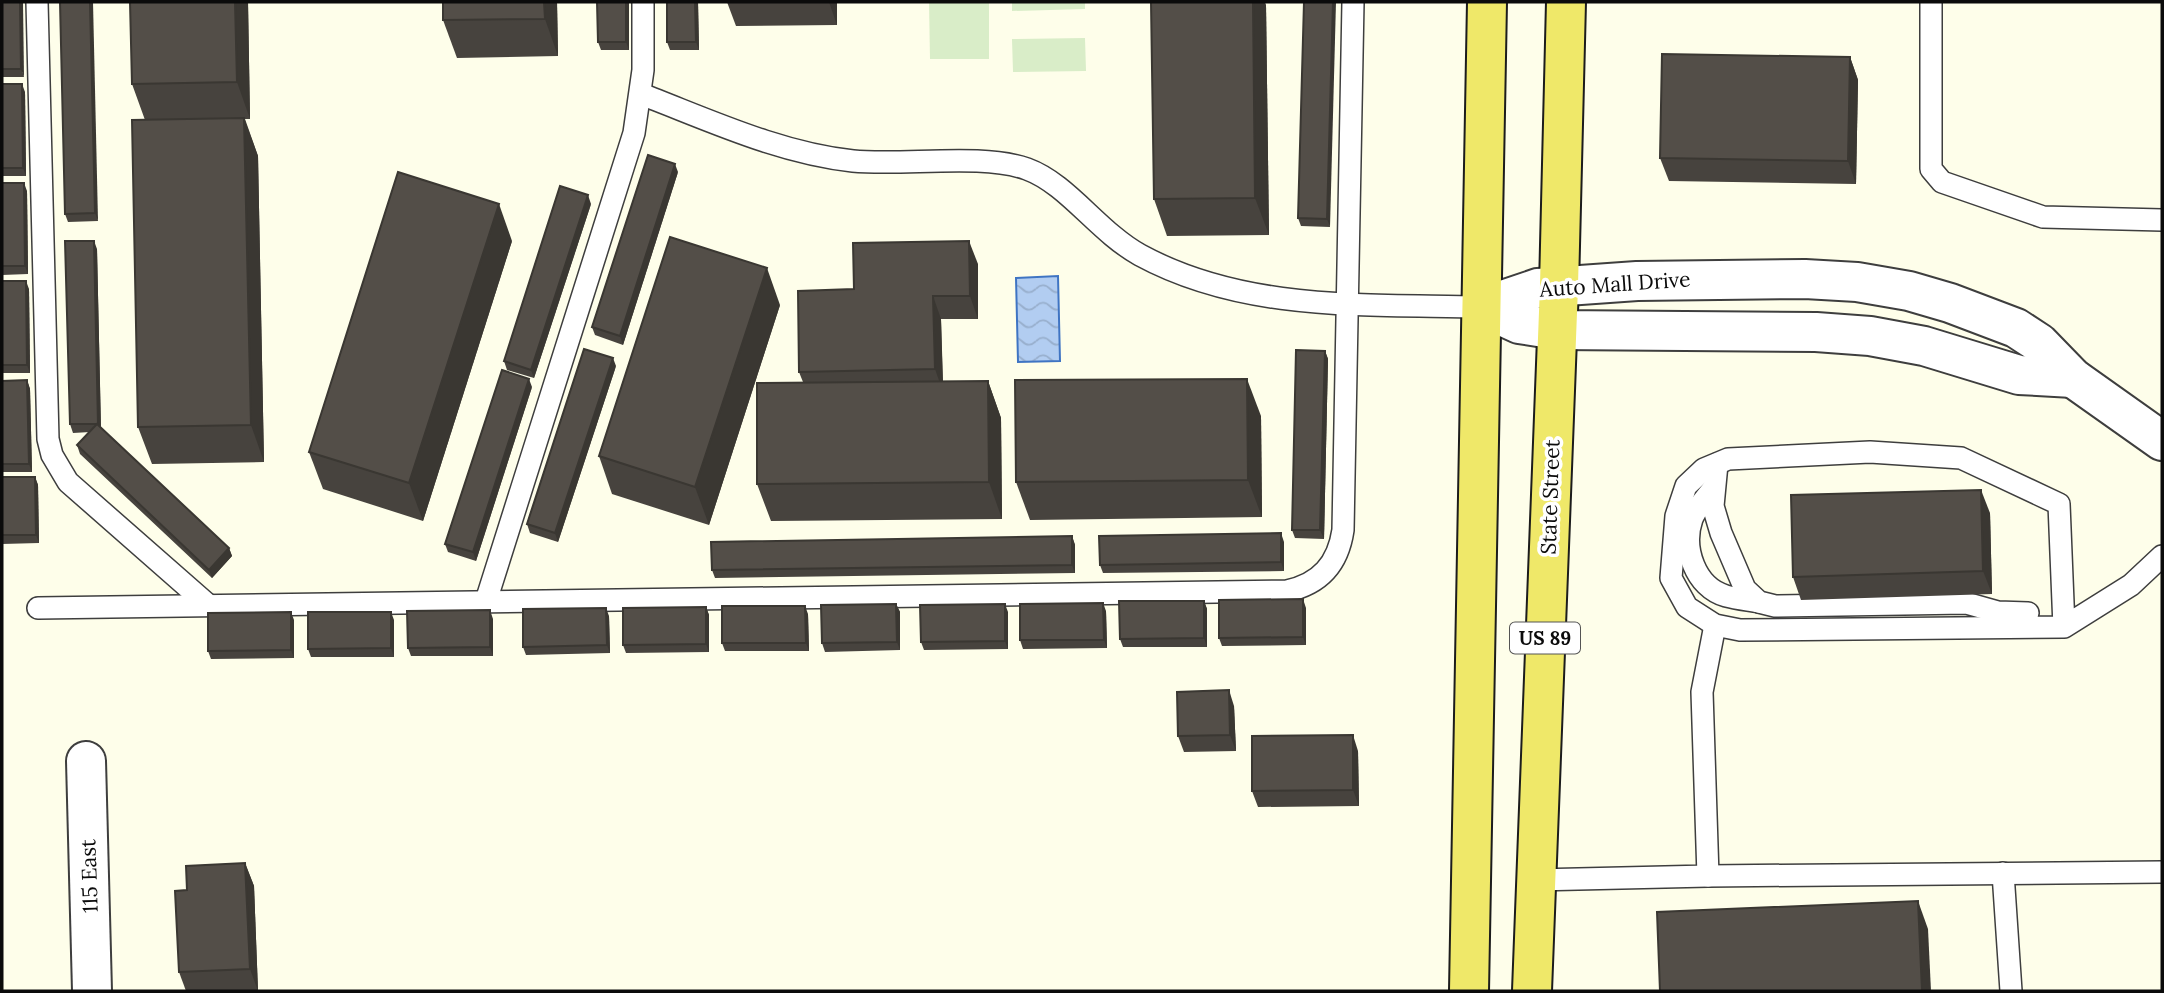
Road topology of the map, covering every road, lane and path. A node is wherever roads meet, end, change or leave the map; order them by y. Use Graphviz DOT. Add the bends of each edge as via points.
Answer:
graph roads {
  1 [pos="37,2"];
  2 [pos="643,2"];
  3 [pos="1353,2"];
  4 [pos="1487,2"];
  5 [pos="1566,2"];
  6 [pos="1931,2"];
  7 [pos="641,94"];
  8 [pos="2162,220"];
  9 [pos="1559,286"];
  10 [pos="1348,304"];
  11 [pos="1482,307"];
  12 [pos="1557,330"];
  13 [pos="2073,378"];
  14 [pos="2162,441"];
  15 [pos="1717,464"];
  16 [pos="1714,487"];
  17 [pos="2162,556"];
  18 [pos="486,601"];
  19 [pos="1760,602"];
  20 [pos="207,604"];
  21 [pos="38,608"];
  22 [pos="1715,625"];
  23 [pos="2058,627"];
  24 [pos="86,761"];
  25 [pos="2162,872"];
  26 [pos="2003,873"];
  27 [pos="1708,876"];
  28 [pos="1535,880"];
  29 [pos="92,991"];
  30 [pos="1469,991"];
  31 [pos="1532,991"];
  32 [pos="2011,991"];
  1 -- 20 [label="lane" via="52,455 68,481"];
  2 -- 7 [label="lane"];
  3 -- 10 [label="lane"];
  4 -- 11 [label="main road"];
  5 -- 9 [label="main road, State Street / US 89"];
  6 -- 8 [label="lane" via="1931,169 1942,182 2043,217"];
  7 -- 10 [label="lane" via="759,139 819,156 883,163 990,163 1027,169 1061,188 1116,240 1165,267 1265,297"];
  7 -- 18 [label="lane" via="626,163"];
  9 -- 11 [label="street, Auto Mall Drive" via="1519,292"];
  9 -- 12 [label="main road, State Street / US 89"];
  9 -- 13 [label="street, Auto Mall Drive" via="1725,278 1857,282 1950,303 2016,328 2039,343"];
  10 -- 11 [label="lane"];
  10 -- 18 [label="lane" via="1341,545 1327,571 1302,588"];
  11 -- 12 [label="street, Auto Mall Drive" via="1519,324"];
  11 -- 30 [label="main road"];
  12 -- 13 [label="street, Auto Mall Drive" via="1870,335 2019,374"];
  12 -- 28 [label="main road, State Street / US 89"];
  13 -- 14 [label="street, Auto Mall Drive"];
  15 -- 16 [label="lane"];
  15 -- 22 [label="lane" via="1686,486 1671,556 1671,578 1686,607"];
  15 -- 23 [label="lane" via="1728,458 1870,452 1961,457 2059,504"];
  16 -- 19 [label="lane" via="1713,506 1721,533 1745,589"];
  16 -- 19 [label="lane" via="1692,518 1692,562 1702,582 1724,596"];
  17 -- 23 [label="lane" via="2131,585"];
  18 -- 20 [label="lane"];
  19 -- 23 [label="lane" via="1775,606 1966,603 1998,612 2033,613"];
  20 -- 21 [label="lane"];
  22 -- 23 [label="lane" via="1740,629"];
  22 -- 27 [label="lane" via="1702,692"];
  24 -- 29 [label="street, 115 East"];
  25 -- 26 [label="lane"];
  26 -- 27 [label="lane"];
  26 -- 32 [label="lane"];
  27 -- 28 [label="lane"];
  28 -- 31 [label="main road, State Street / US 89"];
}
